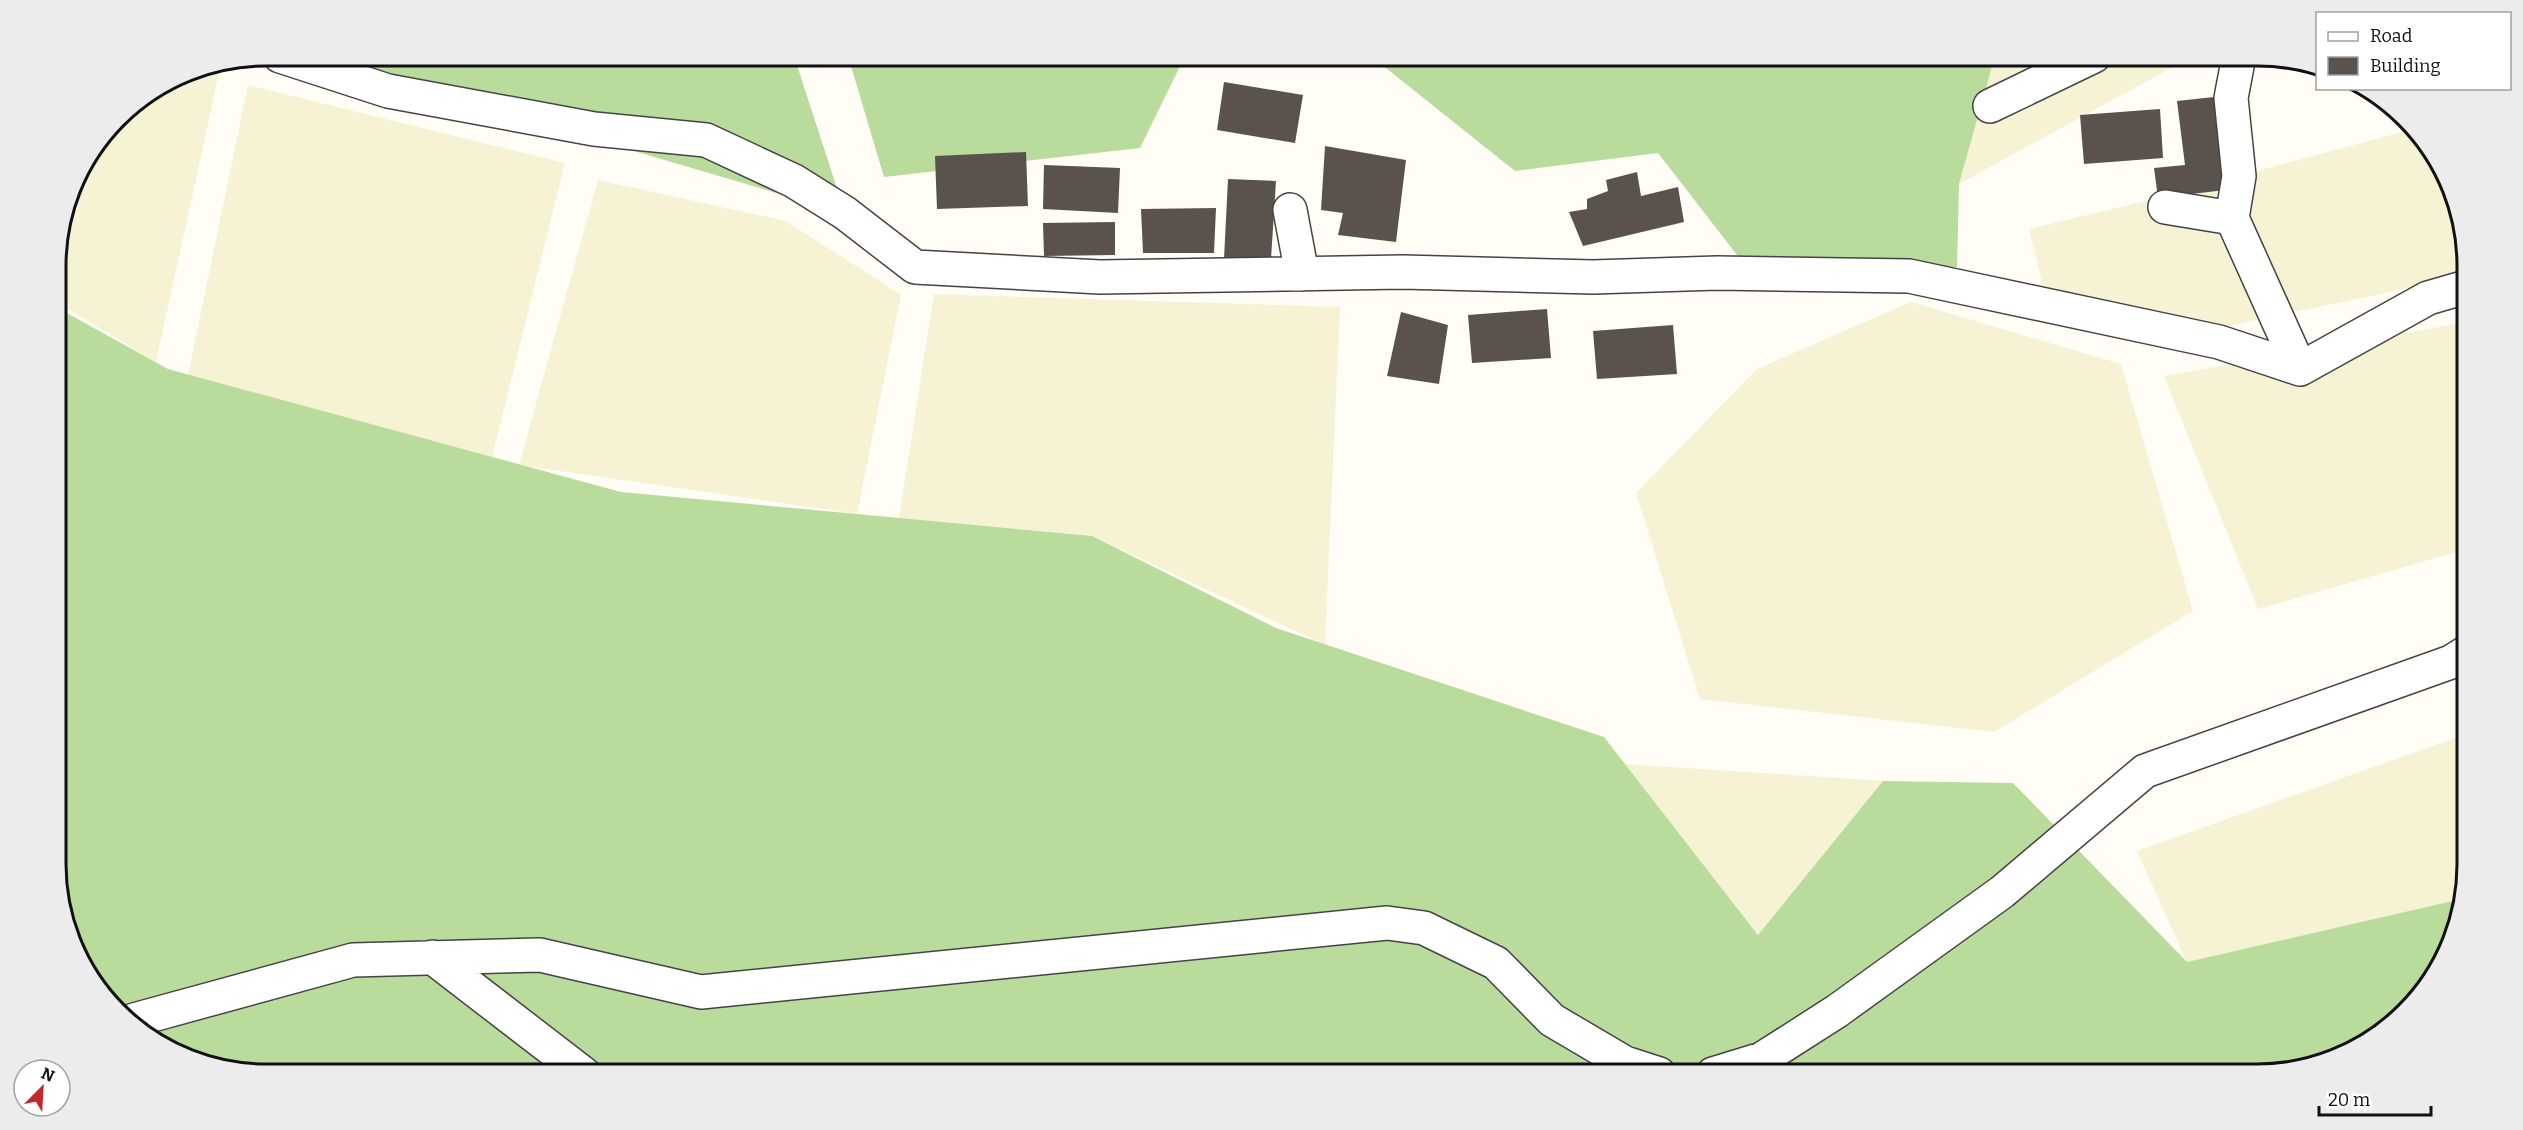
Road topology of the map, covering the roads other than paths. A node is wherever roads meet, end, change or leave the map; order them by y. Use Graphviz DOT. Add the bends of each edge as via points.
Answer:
graph roads {
  1 [pos="310,66"];
  2 [pos="2073,66"];
  3 [pos="2237,66"];
  4 [pos="1990,106"];
  5 [pos="2165,207"];
  6 [pos="1290,210"];
  7 [pos="2232,218"];
  8 [pos="1302,273"];
  9 [pos="2457,290"];
  10 [pos="2300,369"];
  11 [pos="2457,658"];
  12 [pos="432,957"];
  13 [pos="139,1019"];
  14 [pos="571,1064"];
  15 [pos="1628,1064"];
  16 [pos="1746,1064"];
  1 -- 8 [label="street" via="388,91 594,129 706,140 794,181 845,213 915,267 1100,277"];
  2 -- 4 [label="street"];
  3 -- 7 [label="street" via="2231,98 2239,177"];
  5 -- 7 [label="street"];
  6 -- 8 [label="street"];
  7 -- 10 [label="street"];
  8 -- 10 [label="street" via="1909,276 2219,342"];
  9 -- 10 [label="street" via="2428,298"];
  11 -- 16 [label="street" via="2145,771 2002,892 1837,1011 1762,1059"];
  12 -- 13 [label="street" via="353,960"];
  12 -- 14 [label="street"];
  12 -- 15 [label="street" via="540,955 701,992 1387,923 1424,928 1496,963 1552,1020"];
}
